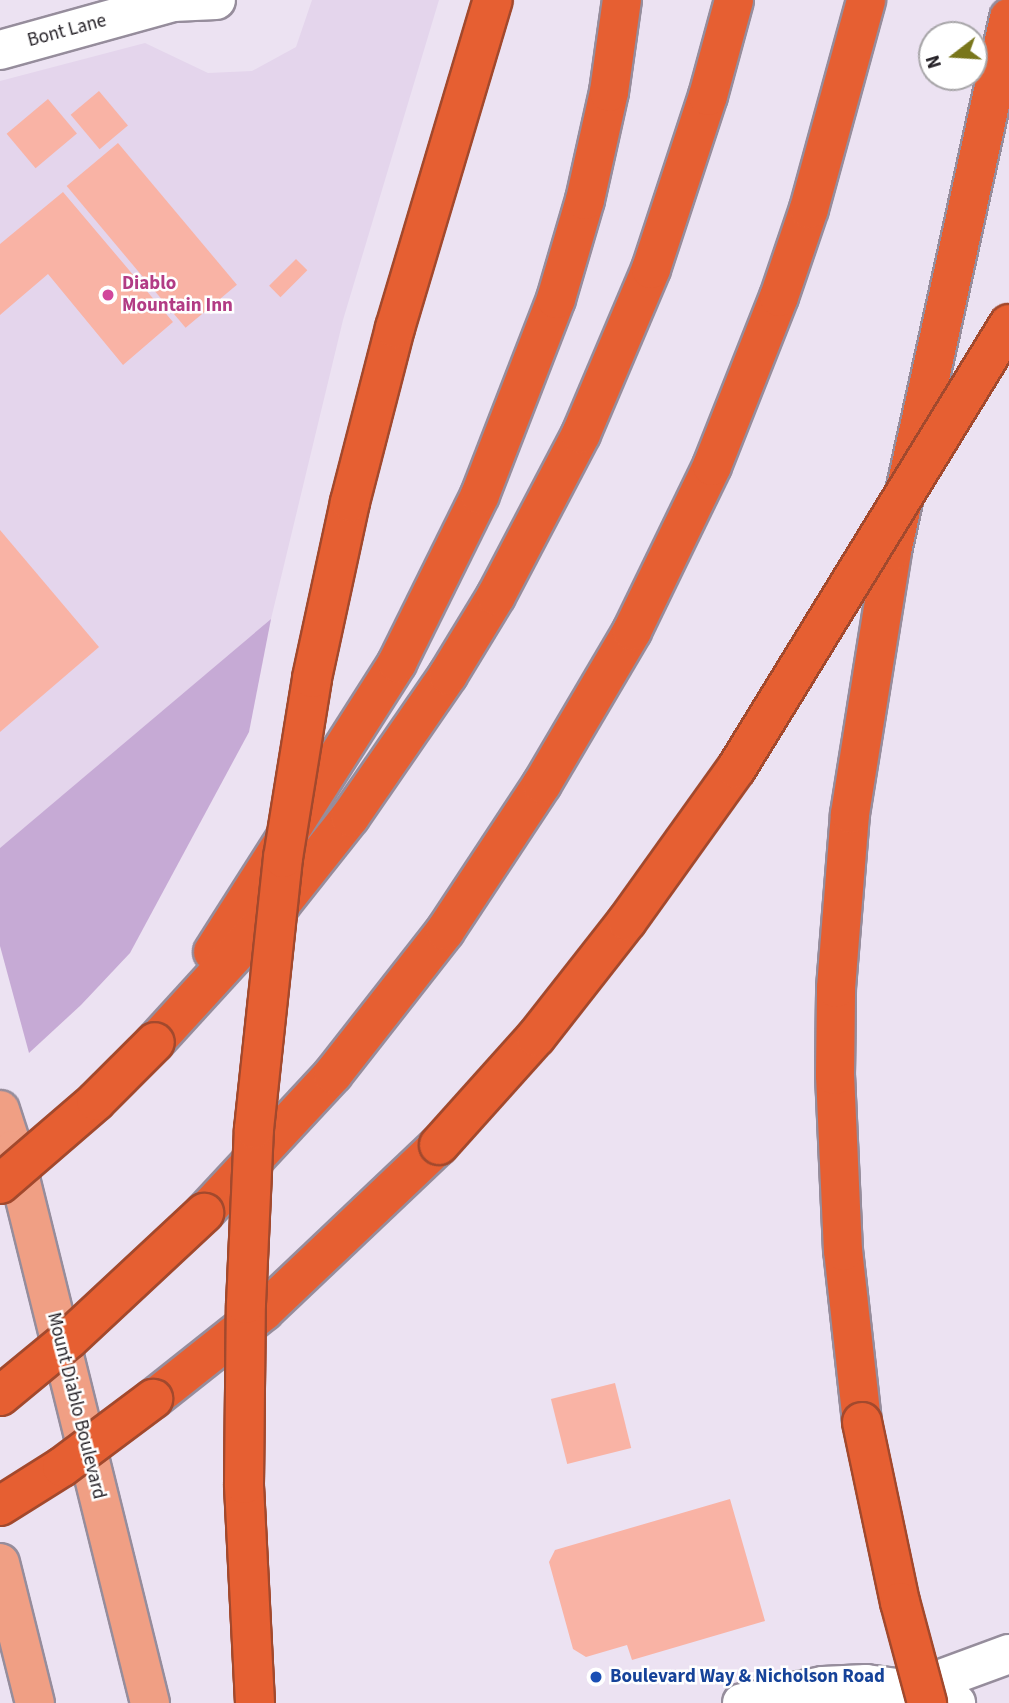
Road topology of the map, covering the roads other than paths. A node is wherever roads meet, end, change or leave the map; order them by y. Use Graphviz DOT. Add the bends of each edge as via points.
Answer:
graph roads {
  1 [pos="216,0"];
  2 [pos="493,0"];
  3 [pos="622,0"];
  4 [pos="734,0"];
  5 [pos="866,0"];
  6 [pos="1009,18"];
  7 [pos="0,50"];
  8 [pos="1009,324"];
  9 [pos="155,1042"];
  10 [pos="0,1110"];
  11 [pos="0,1184"];
  12 [pos="0,1396"];
  13 [pos="0,1506"];
  14 [pos="0,1563"];
  15 [pos="1009,1654"];
  16 [pos="919,1696"];
  17 [pos="35,1703"];
  18 [pos="150,1703"];
  19 [pos="255,1703"];
  20 [pos="742,1703"];
  21 [pos="956,1703"];
  1 -- 7 [label="street, Bont Lane" via="173,2"];
  2 -- 19 [label="highway, bridge" via="395,328 350,502 312,678 283,858 254,1129 246,1304 244,1484"];
  3 -- 9 [label="highway" via="609,92 582,212 556,299 480,495 391,673"];
  4 -- 9 [label="highway" via="651,269 581,434 520,553 448,675 350,817 281,904"];
  5 -- 12 [label="highway, bridge" via="813,197 775,309 712,466 632,631 542,784 444,931 333,1074 204,1213"];
  6 -- 16 [label="highway, bridge" via="892,551 850,814 837,975 835,1075 843,1251 862,1422"];
  8 -- 13 [label="highway, bridge" via="736,769 627,921 536,1037 439,1145 264,1311 153,1399"];
  9 -- 11 [label="highway, bridge" via="96,1101"];
  10 -- 18 [label="main road, Mount Diablo Boulevard"];
  14 -- 17 [label="main road"];
  15 -- 16 [label="street"];
  16 -- 20 [label="street" via="866,1684 833,1685"];
  16 -- 21 [label="street"];
}
